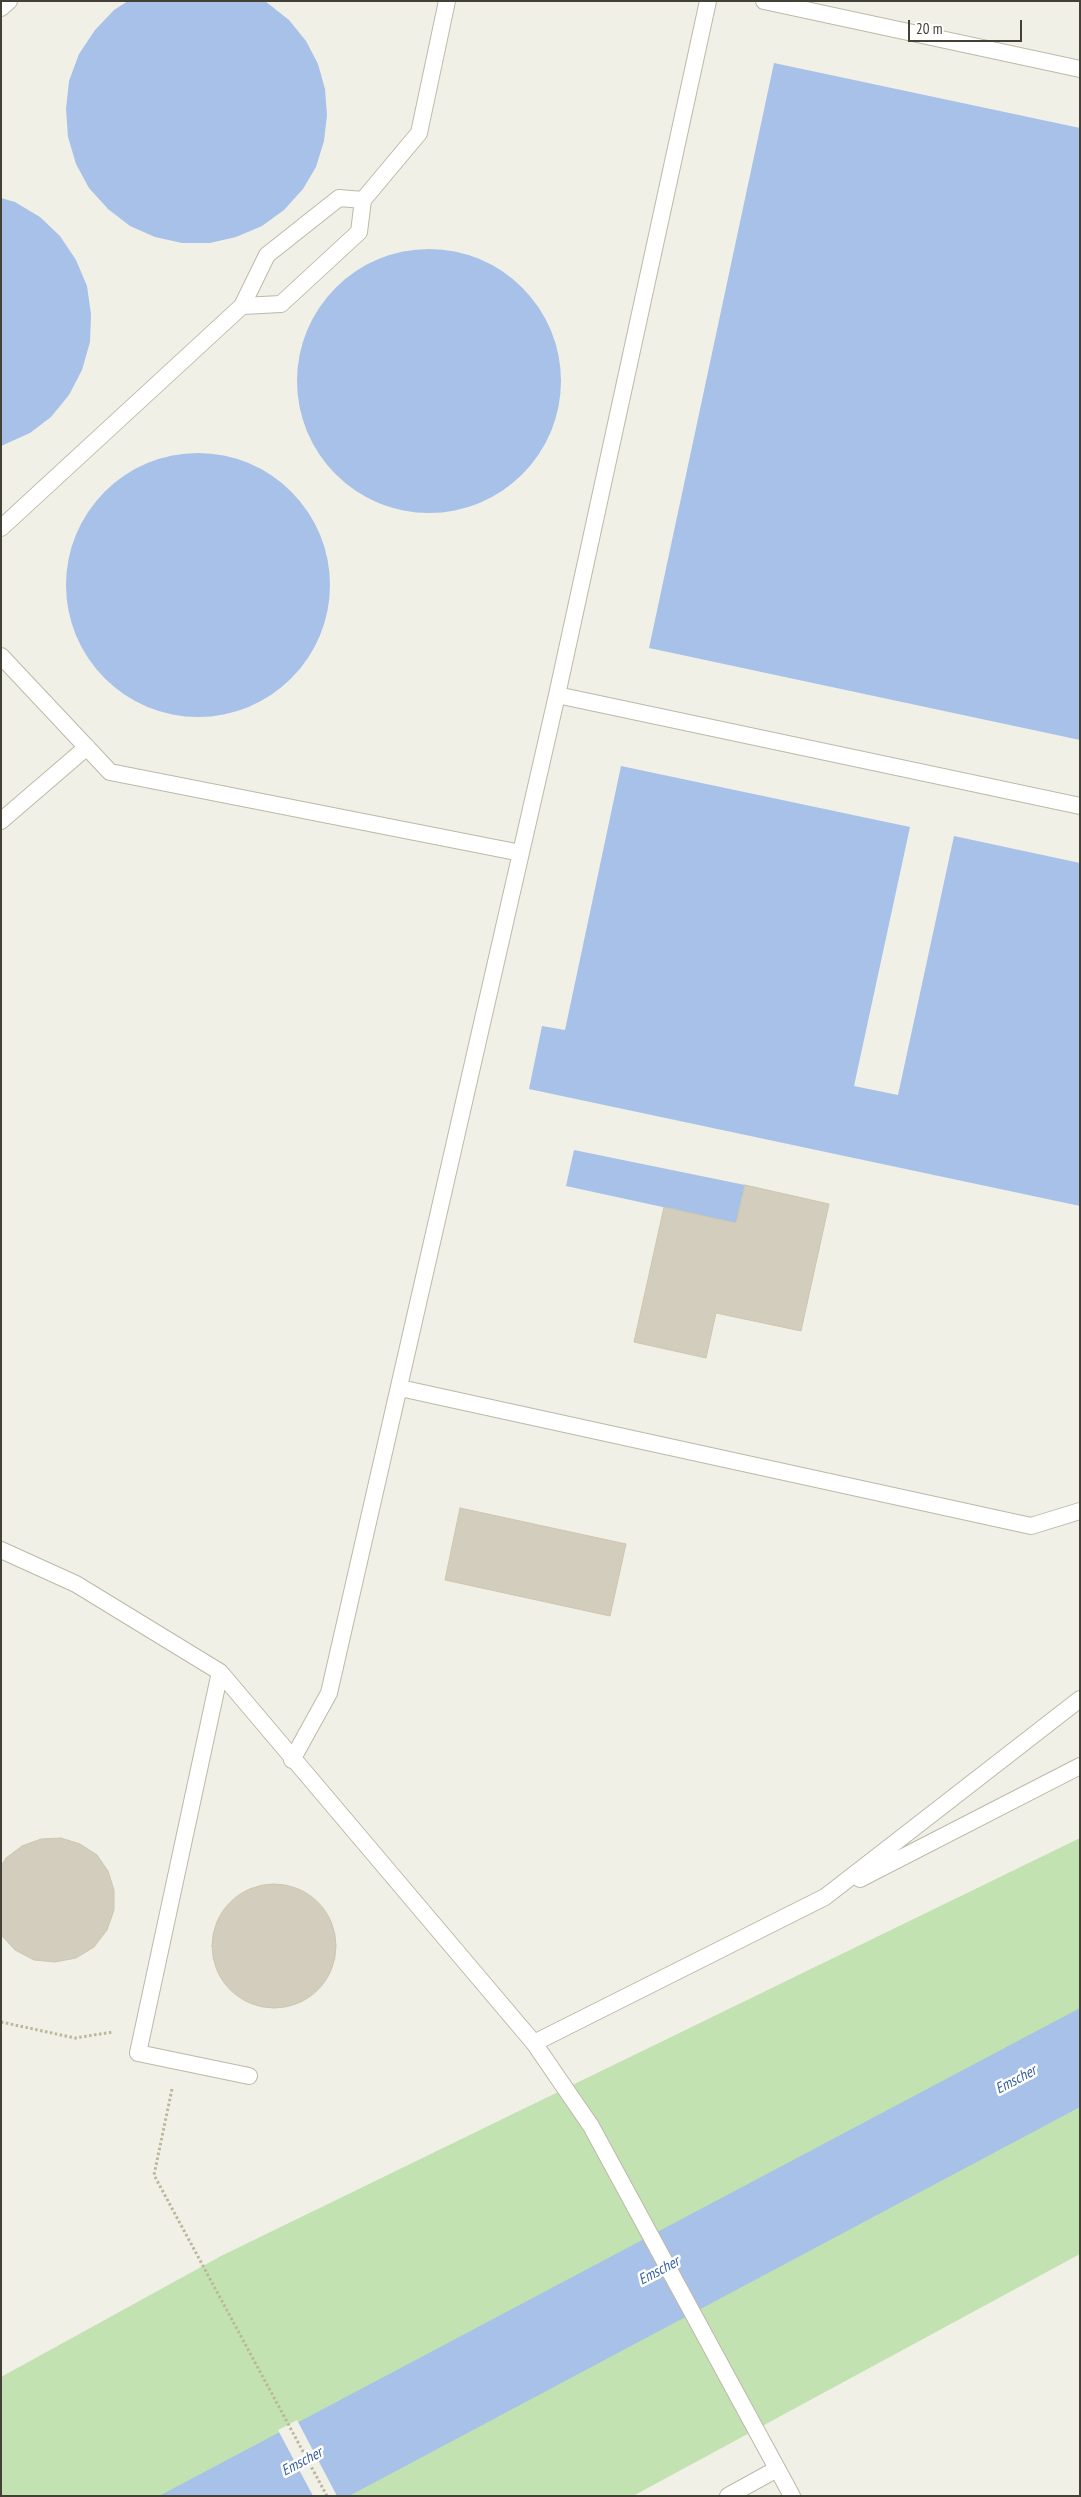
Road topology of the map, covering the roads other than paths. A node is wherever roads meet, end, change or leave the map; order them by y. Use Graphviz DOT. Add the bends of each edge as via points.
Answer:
graph roads {
  1 [pos="9,1"];
  2 [pos="447,1"];
  3 [pos="708,1"];
  4 [pos="764,1"];
  5 [pos="1,8"];
  6 [pos="1080,69"];
  7 [pos="363,200"];
  8 [pos="242,306"];
  9 [pos="1,528"];
  10 [pos="1,656"];
  11 [pos="557,695"];
  12 [pos="87,747"];
  13 [pos="1080,806"];
  14 [pos="1,821"];
  15 [pos="521,853"];
  16 [pos="400,1388"];
  17 [pos="1080,1511"];
  18 [pos="1,1550"];
  19 [pos="220,1672"];
  20 [pos="1080,1699"];
  21 [pos="292,1760"];
  22 [pos="1080,1766"];
  23 [pos="824,1897"];
  24 [pos="534,2043"];
  25 [pos="249,2076"];
  26 [pos="777,2469"];
  27 [pos="728,2496"];
  28 [pos="792,2496"];
  1 -- 5 [label="lane"];
  2 -- 7 [label="lane" via="418,133"];
  3 -- 11 [label="lane"];
  4 -- 6 [label="lane"];
  7 -- 8 [label="lane" via="339,198 267,255"];
  7 -- 8 [label="lane" via="359,232 281,304"];
  8 -- 9 [label="lane"];
  10 -- 12 [label="lane"];
  11 -- 13 [label="lane"];
  11 -- 15 [label="lane"];
  12 -- 14 [label="lane"];
  12 -- 15 [label="lane" via="110,772"];
  15 -- 16 [label="lane"];
  16 -- 17 [label="lane" via="1031,1526"];
  16 -- 21 [label="lane" via="328,1693"];
  18 -- 19 [label="lane" via="76,1584"];
  19 -- 21 [label="lane"];
  19 -- 25 [label="lane" via="138,2053"];
  20 -- 23 [label="lane"];
  21 -- 24 [label="lane"];
  22 -- 23 [label="lane"];
  23 -- 24 [label="lane"];
  24 -- 26 [label="lane" via="591,2126"];
  26 -- 27 [label="lane"];
  26 -- 28 [label="lane"];
}
